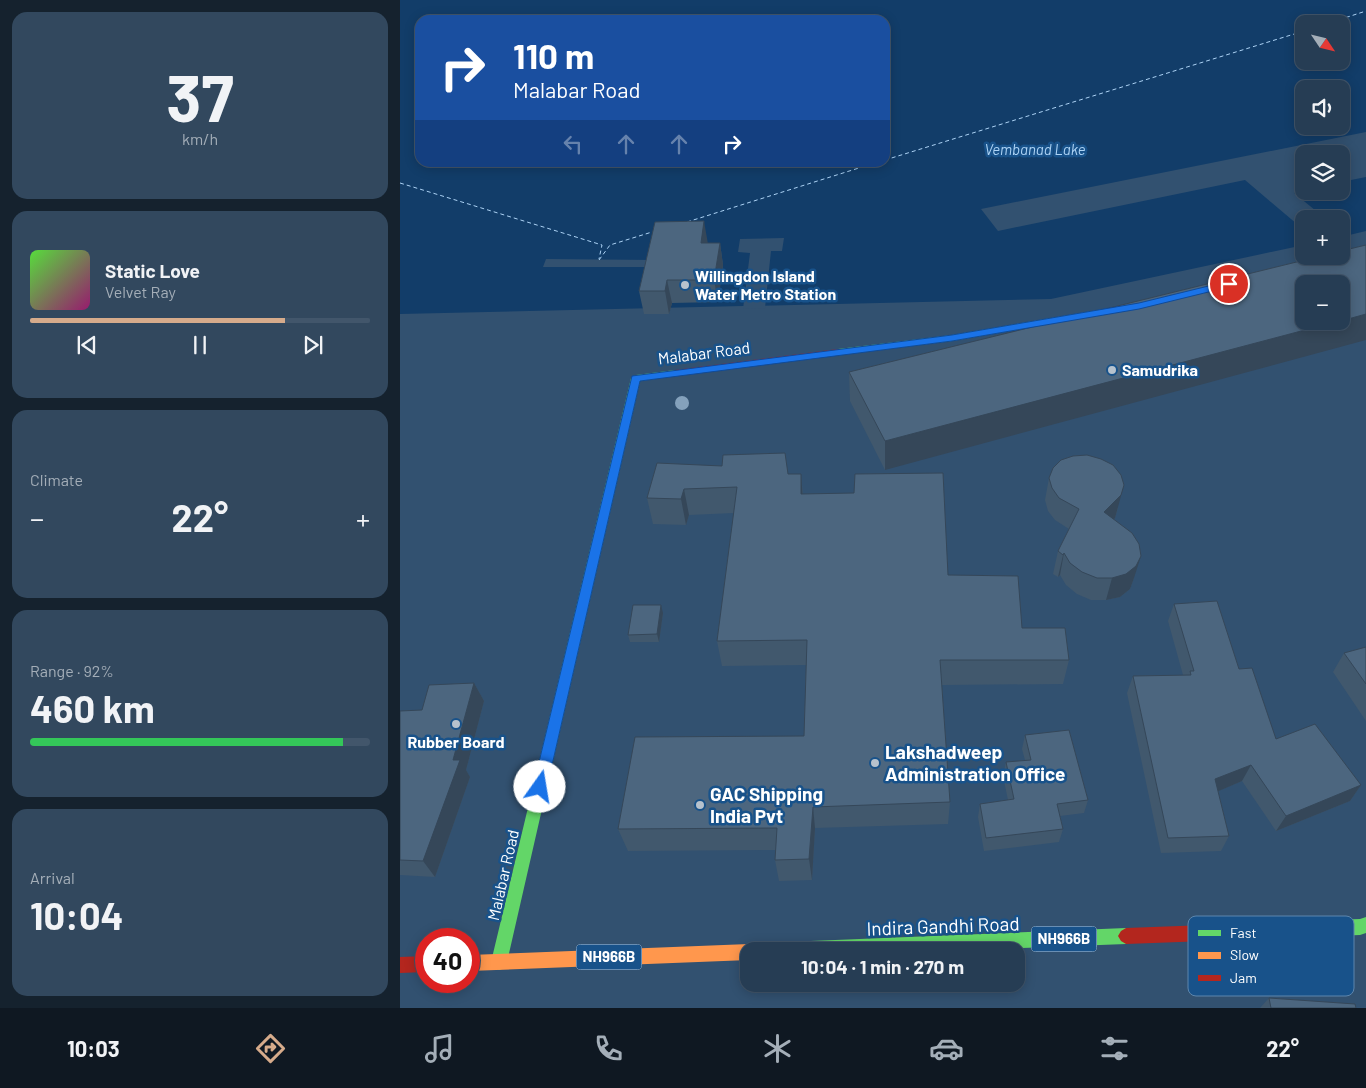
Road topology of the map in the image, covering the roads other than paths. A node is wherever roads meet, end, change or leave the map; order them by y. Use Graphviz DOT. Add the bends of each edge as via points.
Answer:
graph roads {
  1 [pos="1120,309"];
  2 [pos="1188,934"];
  3 [pos="986,942"];
  4 [pos="740,952"];
  5 [pos="499,962"];
  6 [pos="480,963"];
  7 [pos="400,964"];
  8 [pos="415,964"];
  1 -- 5 [label="main road, Malabar Road" via="952,338 636,378"];
  2 -- 3 [label="main road, Indira Gandhi Road / NH966B"];
  4 -- 5 [label="main road, NH966B"];
  5 -- 6 [label="main road, NH966B"];
  7 -- 8 [label="main road"];
}
